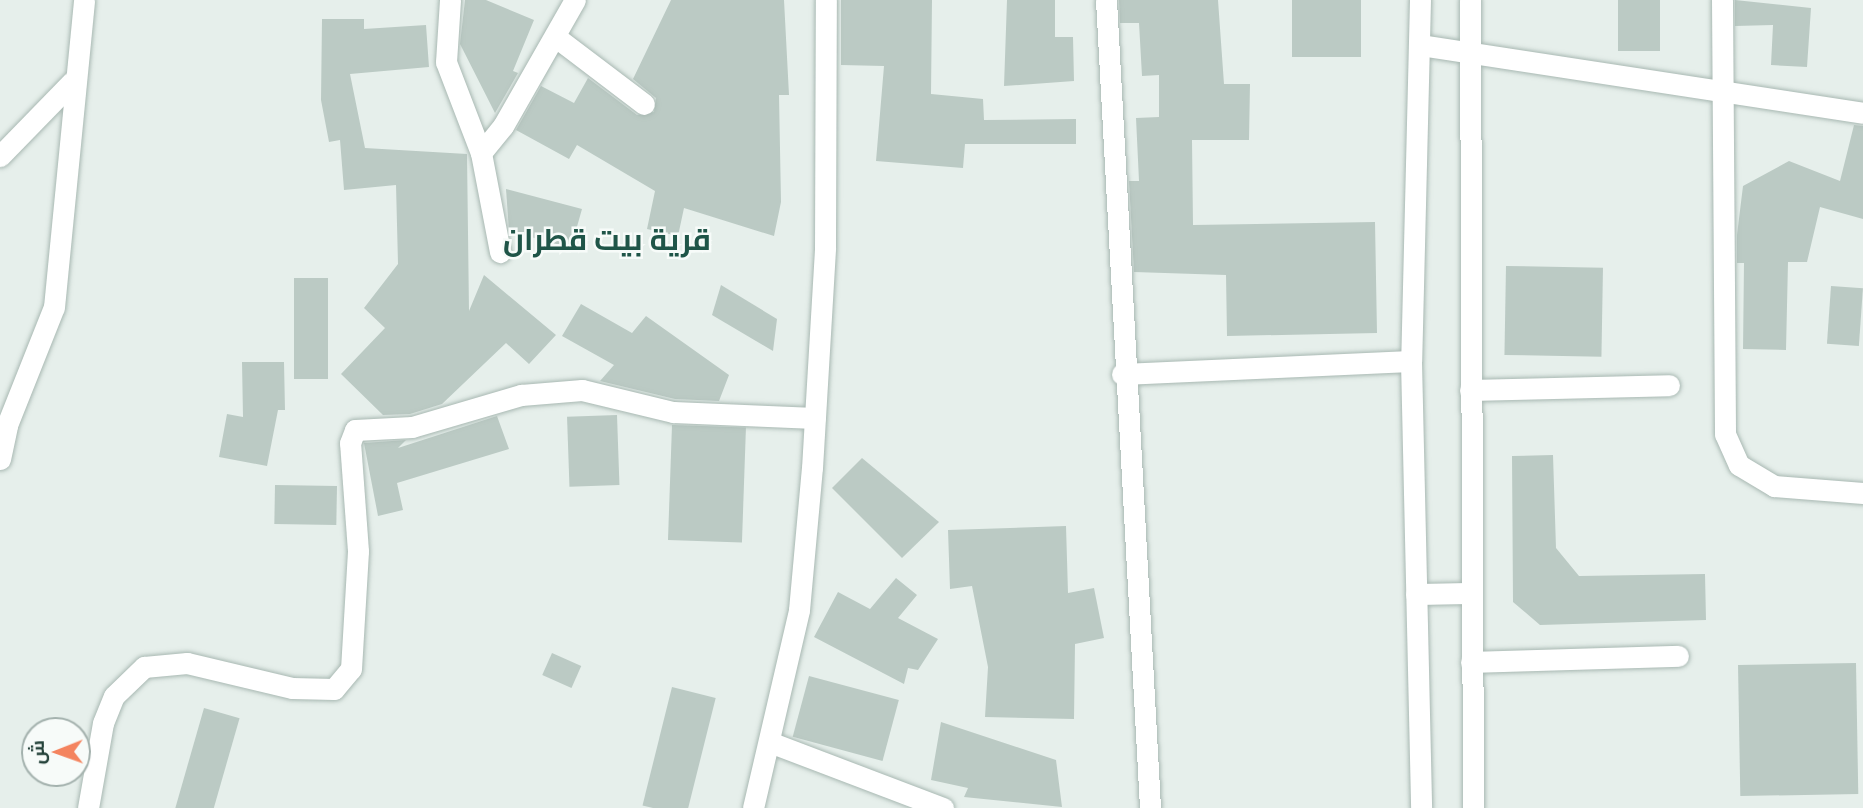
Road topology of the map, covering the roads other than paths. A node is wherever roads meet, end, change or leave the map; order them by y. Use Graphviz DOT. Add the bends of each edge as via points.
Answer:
graph roads {
  1 [pos="84,0"];
  2 [pos="450,0"];
  3 [pos="575,0"];
  4 [pos="826,0"];
  5 [pos="1106,0"];
  6 [pos="1420,0"];
  7 [pos="1470,0"];
  8 [pos="1722,0"];
  9 [pos="557,38"];
  10 [pos="1420,45"];
  11 [pos="1471,53"];
  12 [pos="72,82"];
  13 [pos="1721,90"];
  14 [pos="644,104"];
  15 [pos="1863,113"];
  16 [pos="481,153"];
  17 [pos="0,156"];
  18 [pos="500,252"];
  19 [pos="1411,361"];
  20 [pos="1122,374"];
  21 [pos="1670,385"];
  22 [pos="1470,390"];
  23 [pos="815,418"];
  24 [pos="0,459"];
  25 [pos="1863,493"];
  26 [pos="1470,593"];
  27 [pos="1416,594"];
  28 [pos="1678,656"];
  29 [pos="1471,662"];
  30 [pos="772,743"];
  31 [pos="88,808"];
  32 [pos="753,808"];
  33 [pos="943,808"];
  34 [pos="1150,808"];
  35 [pos="1421,808"];
  36 [pos="1473,808"];
  1 -- 12 [label="street"];
  2 -- 16 [label="street" via="446,62"];
  3 -- 9 [label="street"];
  4 -- 23 [label="street" via="825,247"];
  5 -- 20 [label="street"];
  6 -- 10 [label="street"];
  7 -- 11 [label="street"];
  8 -- 13 [label="street"];
  9 -- 14 [label="street"];
  9 -- 16 [label="street"];
  10 -- 11 [label="street"];
  10 -- 19 [label="street"];
  11 -- 13 [label="street"];
  11 -- 22 [label="street"];
  12 -- 17 [label="street"];
  12 -- 24 [label="street" via="69,206 54,307 7,425"];
  13 -- 15 [label="street"];
  13 -- 25 [label="street" via="1725,434 1739,465 1774,486"];
  16 -- 18 [label="street"];
  19 -- 20 [label="street"];
  19 -- 27 [label="street"];
  20 -- 34 [label="street"];
  21 -- 22 [label="street"];
  22 -- 26 [label="street"];
  23 -- 30 [label="street" via="799,610"];
  23 -- 31 [label="street" via="673,412 582,390 521,395 412,427 355,430 350,443 358,551 351,669 334,689 292,688 187,663 144,667 114,696 103,723"];
  26 -- 27 [label="street"];
  26 -- 29 [label="street"];
  27 -- 35 [label="street"];
  28 -- 29 [label="street"];
  29 -- 36 [label="street"];
  30 -- 32 [label="street"];
  30 -- 33 [label="street"];
}
